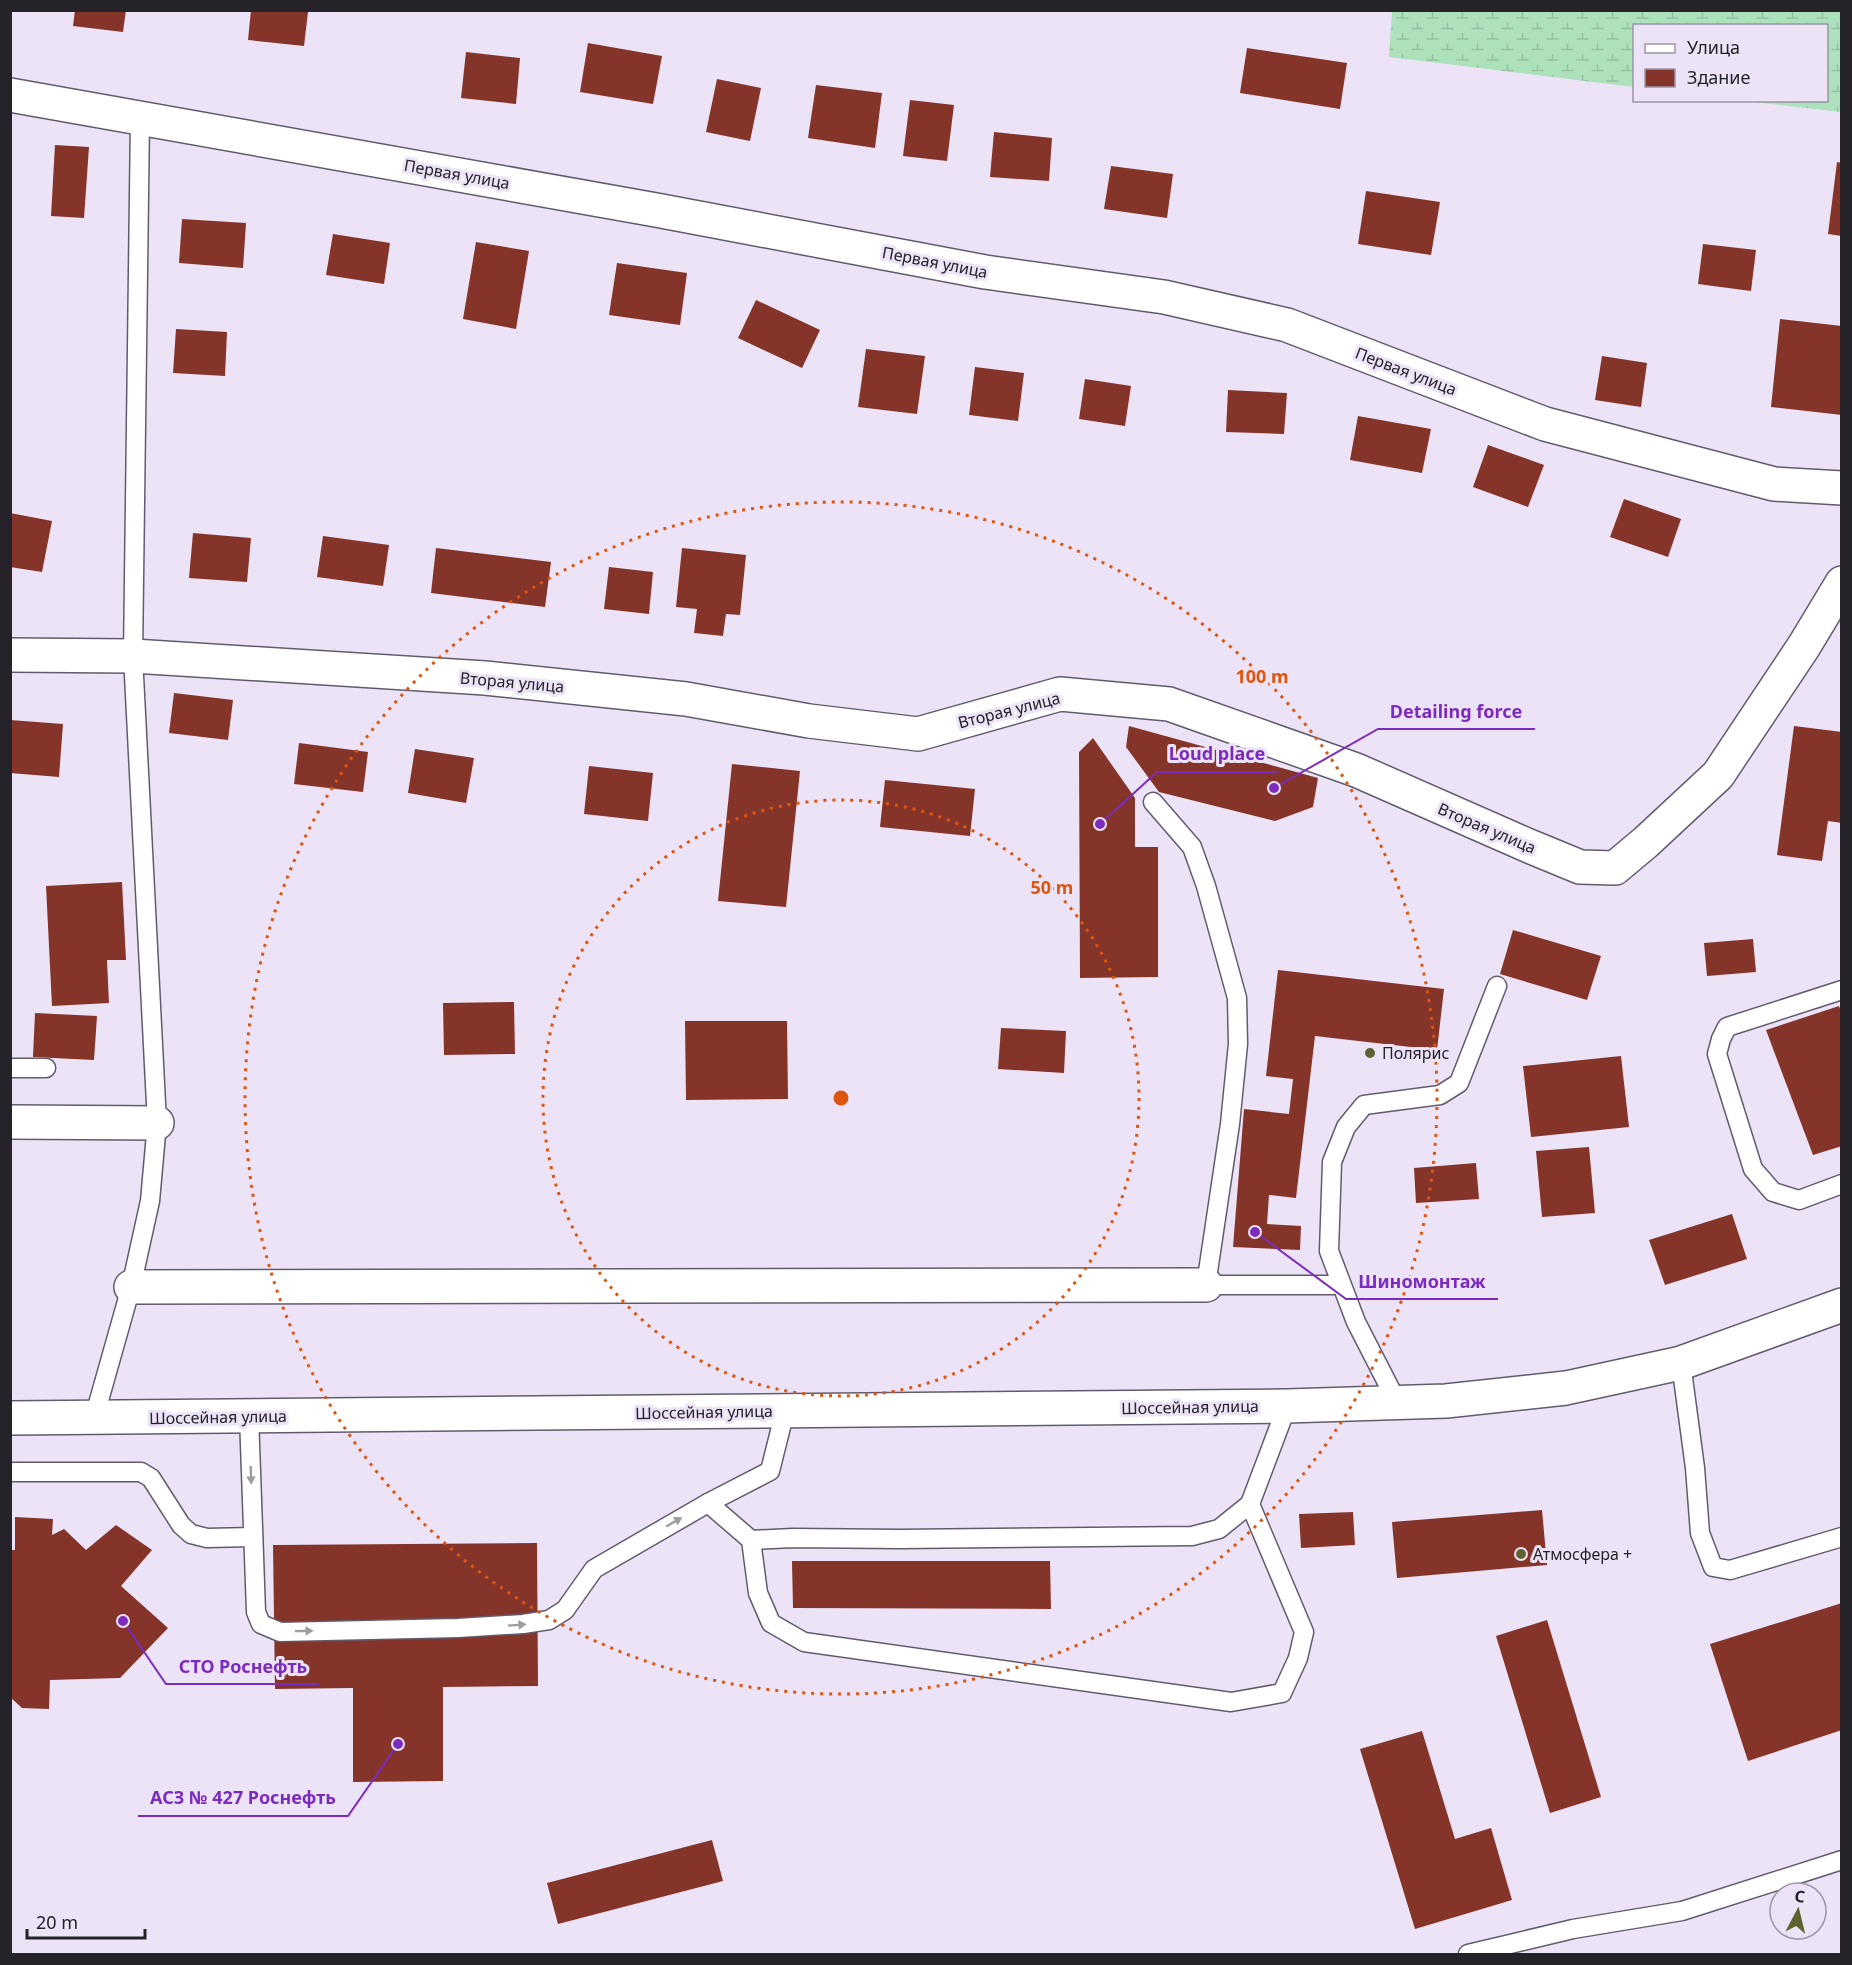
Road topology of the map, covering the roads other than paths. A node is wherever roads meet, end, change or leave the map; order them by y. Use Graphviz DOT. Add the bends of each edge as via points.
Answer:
graph roads {
  1 [pos="10,95"];
  2 [pos="140,118"];
  3 [pos="1842,488"];
  4 [pos="1842,583"];
  5 [pos="10,655"];
  6 [pos="133,656"];
  7 [pos="1153,801"];
  8 [pos="1497,987"];
  9 [pos="1842,990"];
  10 [pos="10,1068"];
  11 [pos="46,1068"];
  12 [pos="10,1122"];
  13 [pos="157,1123"];
  14 [pos="1842,1184"];
  15 [pos="1206,1285"];
  16 [pos="1341,1285"];
  17 [pos="131,1287"];
  18 [pos="1842,1305"];
  19 [pos="1681,1363"];
  20 [pos="1397,1402"];
  21 [pos="1287,1406"];
  22 [pos="785,1411"];
  23 [pos="249,1416"];
  24 [pos="10,1418"];
  25 [pos="94,1418"];
  26 [pos="10,1472"];
  27 [pos="708,1503"];
  28 [pos="1250,1504"];
  29 [pos="254,1537"];
  30 [pos="1842,1537"];
  31 [pos="751,1540"];
  32 [pos="1842,1860"];
  33 [pos="1468,1954"];
  1 -- 2 [label="street, Первая улица"];
  2 -- 3 [label="street, Первая улица" via="985,272 1164,297 1287,325 1545,424 1774,484"];
  2 -- 6 [label="lane"];
  4 -- 6 [label="street, Вторая улица" via="1718,775 1615,868 1580,867 1356,771 1169,704 1060,694 918,734 809,721 686,699 484,678"];
  5 -- 6 [label="street, Вторая улица"];
  6 -- 13 [label="lane"];
  7 -- 15 [label="lane" via="1192,847 1237,998 1238,1044 1230,1124"];
  8 -- 16 [label="lane" via="1459,1083 1440,1095 1364,1105 1346,1127 1332,1162 1329,1251"];
  9 -- 14 [label="lane" via="1727,1027 1717,1054 1753,1169 1773,1192 1799,1200"];
  10 -- 11 [label="lane"];
  12 -- 13 [label="street"];
  13 -- 17 [label="lane" via="150,1201"];
  15 -- 16 [label="lane"];
  15 -- 17 [label="street"];
  16 -- 20 [label="lane"];
  17 -- 25 [label="lane"];
  18 -- 19 [label="street, Шоссейная улица"];
  19 -- 20 [label="street, Шоссейная улица" via="1566,1388 1446,1401"];
  19 -- 30 [label="lane" via="1700,1533 1713,1567 1730,1570"];
  20 -- 21 [label="street, Шоссейная улица"];
  21 -- 22 [label="street, Шоссейная улица"];
  21 -- 28 [label="lane"];
  22 -- 23 [label="street, Шоссейная улица"];
  22 -- 27 [label="lane" via="770,1471"];
  23 -- 25 [label="street, Шоссейная улица"];
  23 -- 29 [label="lane, one-way"];
  24 -- 25 [label="street, Шоссейная улица"];
  26 -- 29 [label="lane" via="141,1472 151,1478 191,1534 207,1538"];
  29 -- 27 [label="lane, one-way" via="256,1612 261,1624 280,1632 523,1624 549,1620 565,1610 594,1569"];
  27 -- 31 [label="lane"];
  28 -- 31 [label="lane" via="1219,1529 1192,1536"];
  28 -- 31 [label="lane" via="1304,1632 1299,1658 1282,1693 1231,1702 804,1642 771,1623 758,1593"];
  32 -- 33 [label="lane" via="1682,1911 1574,1929"];
}
